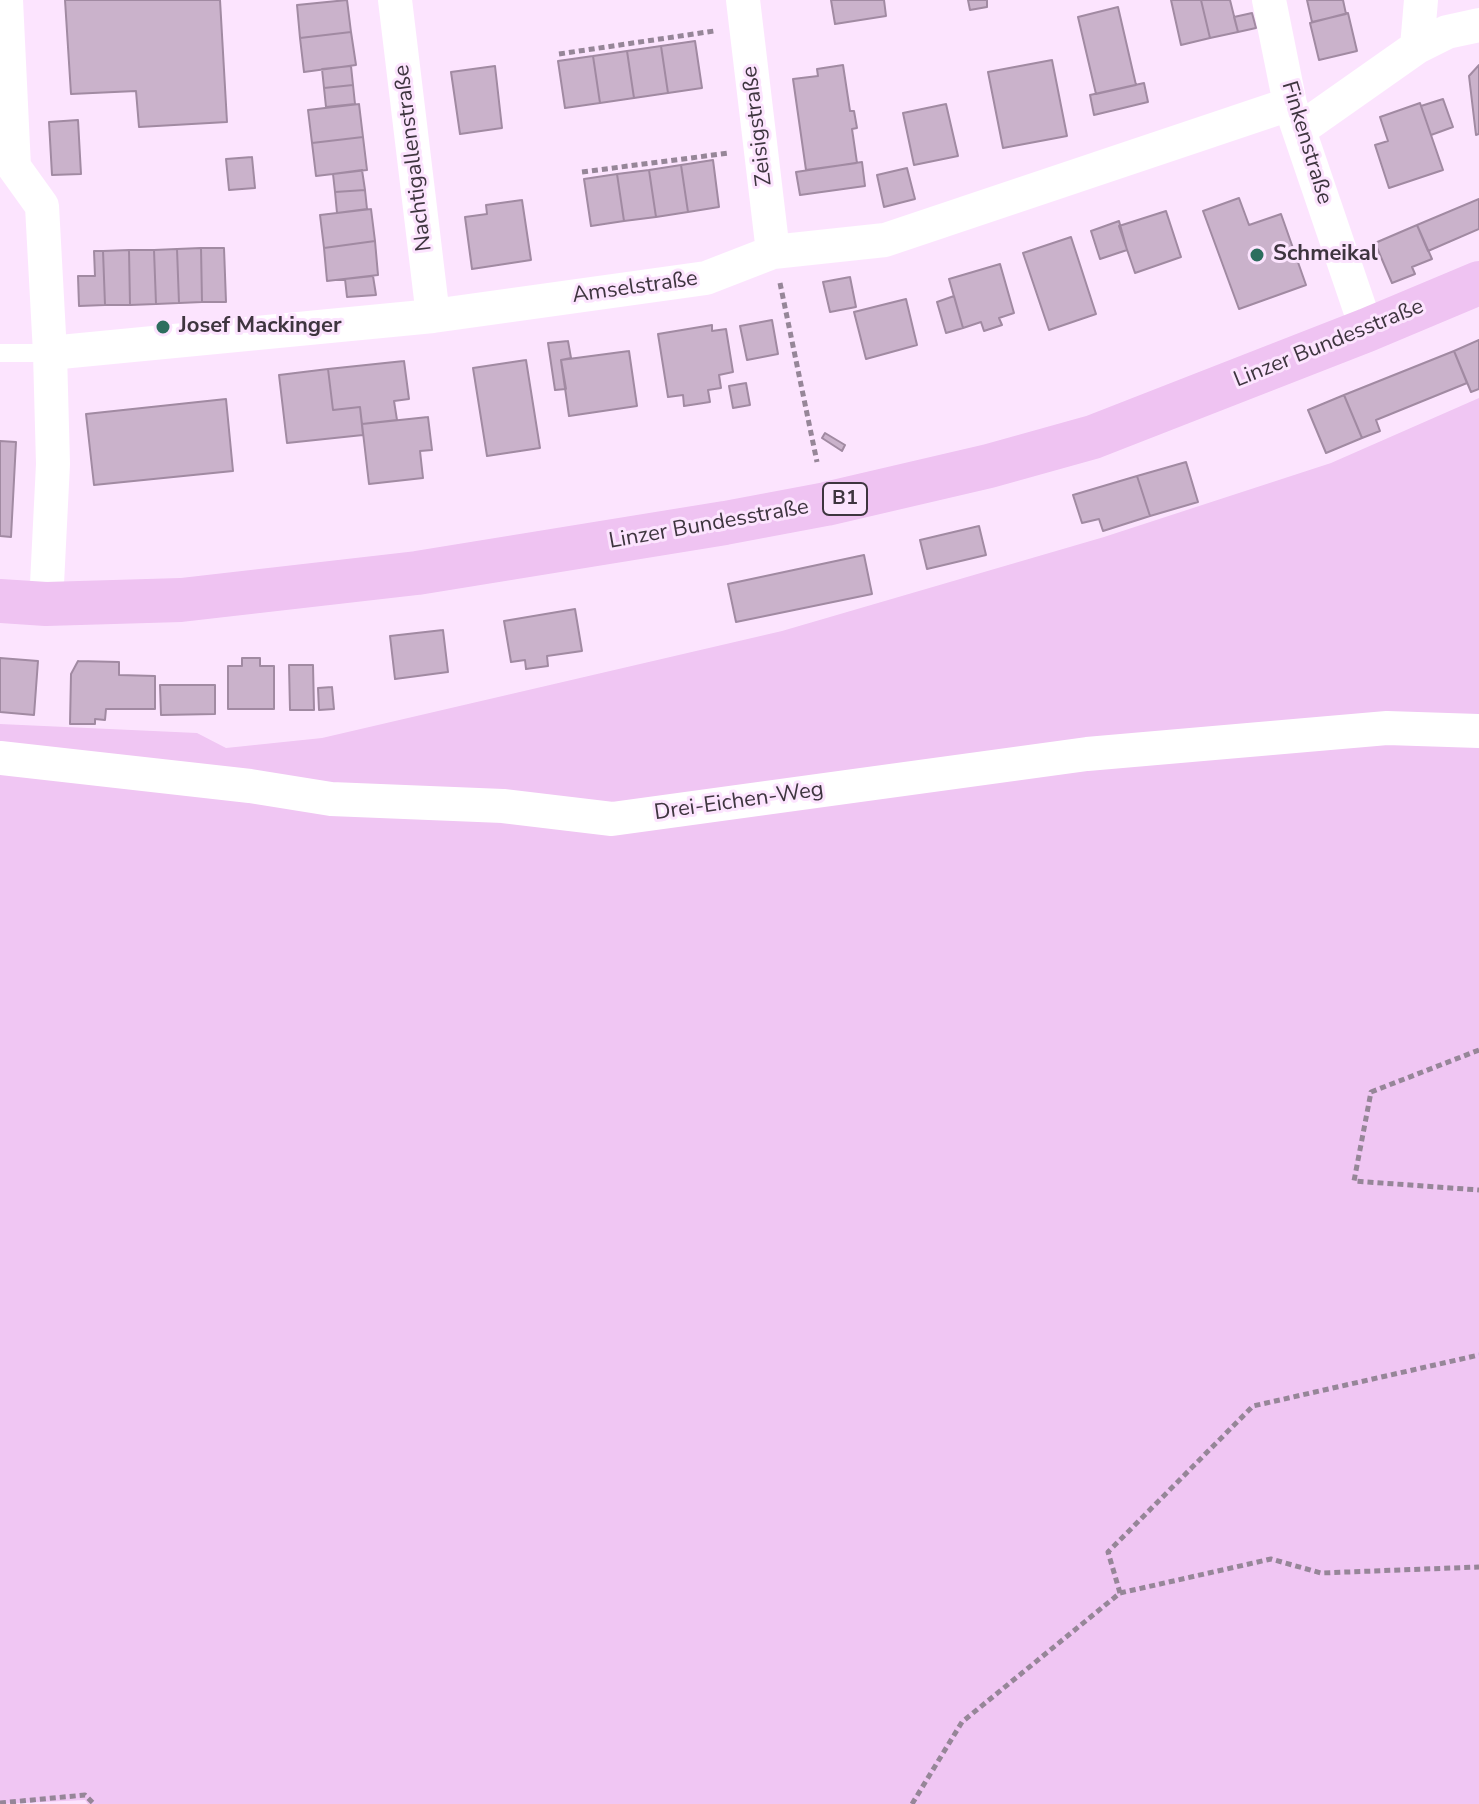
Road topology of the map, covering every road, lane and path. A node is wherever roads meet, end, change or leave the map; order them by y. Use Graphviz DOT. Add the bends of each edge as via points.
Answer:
graph roads {
  1 [pos="6,0"];
  2 [pos="395,0"];
  3 [pos="1269,0"];
  4 [pos="1421,0"];
  5 [pos="745,13"];
  6 [pos="1479,25"];
  7 [pos="1417,47"];
  8 [pos="559,54"];
  9 [pos="1295,117"];
  10 [pos="761,148"];
  11 [pos="582,172"];
  12 [pos="773,252"];
  13 [pos="1479,283"];
  14 [pos="433,316"];
  15 [pos="1367,330"];
  16 [pos="0,353"];
  17 [pos="50,353"];
  18 [pos="817,462"];
  19 [pos="0,601"];
  20 [pos="46,604"];
  21 [pos="1479,731"];
  22 [pos="0,758"];
  23 [pos="1479,1050"];
  24 [pos="1479,1190"];
  25 [pos="1479,1355"];
  26 [pos="1479,1567"];
  27 [pos="1120,1593"];
  28 [pos="0,1803"];
  29 [pos="94,1804"];
  30 [pos="912,1804"];
  1 -- 17 [label="street" via="14,167 42,206"];
  2 -- 14 [label="street, Nachtigallenstraße"];
  3 -- 9 [label="street, Finkenstraße"];
  4 -- 7 [label="street"];
  5 -- 8 [label="path"];
  5 -- 10 [label="street, Zeisigstraße"];
  6 -- 7 [label="street, Amselstraße" via="1447,32"];
  7 -- 9 [label="street, Amselstraße"];
  9 -- 12 [label="street, Amselstraße" via="885,240"];
  9 -- 15 [label="street, Finkenstraße"];
  10 -- 11 [label="path"];
  10 -- 12 [label="street, Zeisigstraße"];
  12 -- 14 [label="street, Amselstraße" via="706,278"];
  12 -- 18 [label="path"];
  13 -- 15 [label="main road, Linzer Bundesstraße / B1"];
  14 -- 17 [label="street, Amselstraße"];
  15 -- 20 [label="main road, Linzer Bundesstraße / B1" via="1093,437 826,504 417,573 181,600"];
  16 -- 17 [label="lane"];
  17 -- 20 [label="street" via="53,464"];
  19 -- 20 [label="main road, Linzer Bundesstraße / B1"];
  21 -- 22 [label="street, Drei-Eichen-Weg" via="1387,728 1087,754 612,819 503,806 331,799"];
  23 -- 24 [label="path" via="1371,1092 1354,1181"];
  25 -- 27 [label="path" via="1253,1406 1108,1552"];
  26 -- 27 [label="path" via="1321,1573 1271,1559"];
  27 -- 30 [label="path" via="962,1722"];
  28 -- 29 [label="path" via="85,1795"];
}
